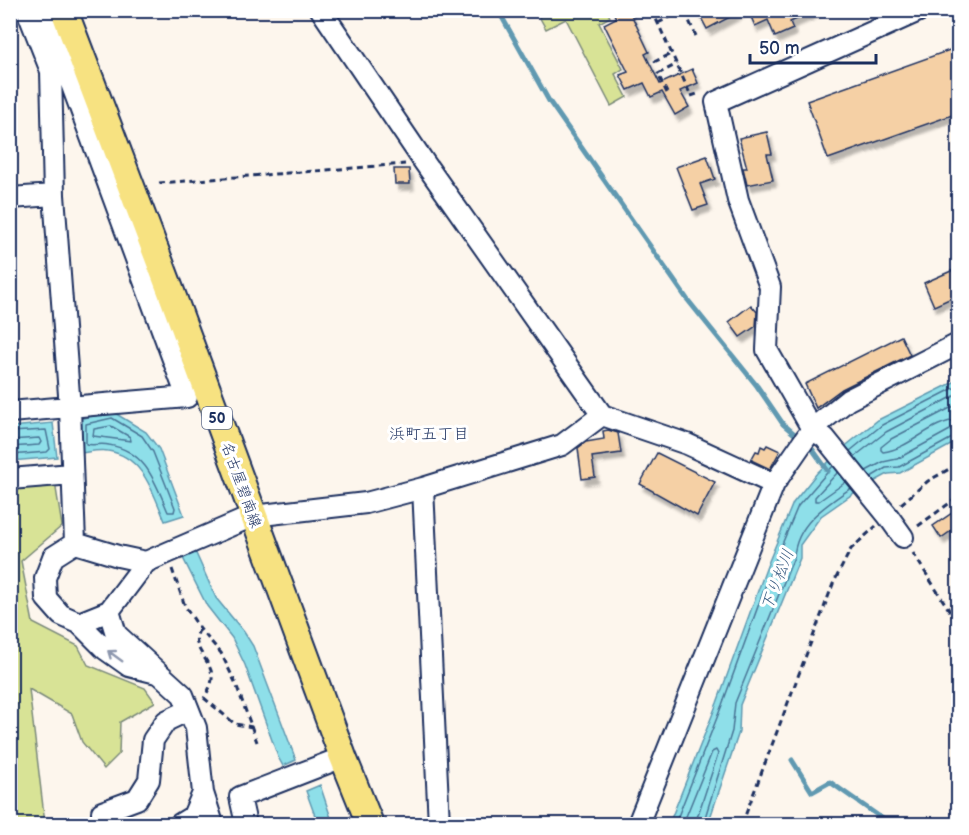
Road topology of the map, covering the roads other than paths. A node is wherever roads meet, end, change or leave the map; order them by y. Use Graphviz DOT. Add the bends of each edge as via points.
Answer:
graph roads {
  1 [pos="27,10"];
  2 [pos="44,10"];
  3 [pos="63,10"];
  4 [pos="321,10"];
  5 [pos="921,10"];
  6 [pos="54,195"];
  7 [pos="10,198"];
  8 [pos="958,344"];
  9 [pos="70,408"];
  10 [pos="10,412"];
  11 [pos="602,415"];
  12 [pos="816,433"];
  13 [pos="72,474"];
  14 [pos="10,479"];
  15 [pos="774,484"];
  16 [pos="423,488"];
  17 [pos="253,516"];
  18 [pos="903,537"];
  19 [pos="75,543"];
  20 [pos="146,562"];
  21 [pos="109,611"];
  22 [pos="79,623"];
  23 [pos="160,674"];
  24 [pos="196,704"];
  25 [pos="343,757"];
  26 [pos="203,793"];
  27 [pos="102,812"];
  28 [pos="181,824"];
  29 [pos="213,825"];
  30 [pos="246,825"];
  31 [pos="370,825"];
  32 [pos="439,825"];
  33 [pos="638,825"];
  1 -- 6 [label="street" via="51,71"];
  2 -- 9 [label="street" via="187,397"];
  3 -- 17 [label="main road, 名古屋碧南線 / 50"];
  4 -- 11 [label="street"];
  5 -- 12 [label="street" via="716,102 738,200 770,287 767,350"];
  6 -- 7 [label="street"];
  6 -- 9 [label="street"];
  8 -- 12 [label="street" via="848,400"];
  9 -- 10 [label="street"];
  9 -- 13 [label="street"];
  11 -- 15 [label="street" via="687,444"];
  11 -- 16 [label="street" via="562,444"];
  12 -- 15 [label="street"];
  12 -- 18 [label="street"];
  13 -- 14 [label="street"];
  13 -- 19 [label="street"];
  15 -- 33 [label="street"];
  16 -- 17 [label="street" via="366,503"];
  16 -- 32 [label="street"];
  17 -- 20 [label="street"];
  17 -- 25 [label="main road, 名古屋碧南線 / 50"];
  19 -- 20 [label="street"];
  19 -- 22 [label="street" via="53,557 45,578 46,598 61,615"];
  20 -- 21 [label="street"];
  21 -- 22 [label="street"];
  21 -- 23 [label="street" via="116,634"];
  23 -- 22 [label="street, one-way" via="129,666"];
  23 -- 24 [label="street"];
  24 -- 26 [label="street"];
  24 -- 27 [label="street" via="166,721 153,740 150,780 137,799"];
  25 -- 30 [label="street" via="240,797"];
  25 -- 31 [label="main road, 名古屋碧南線 / 50"];
  26 -- 28 [label="street" via="193,816"];
  26 -- 29 [label="street"];
}
